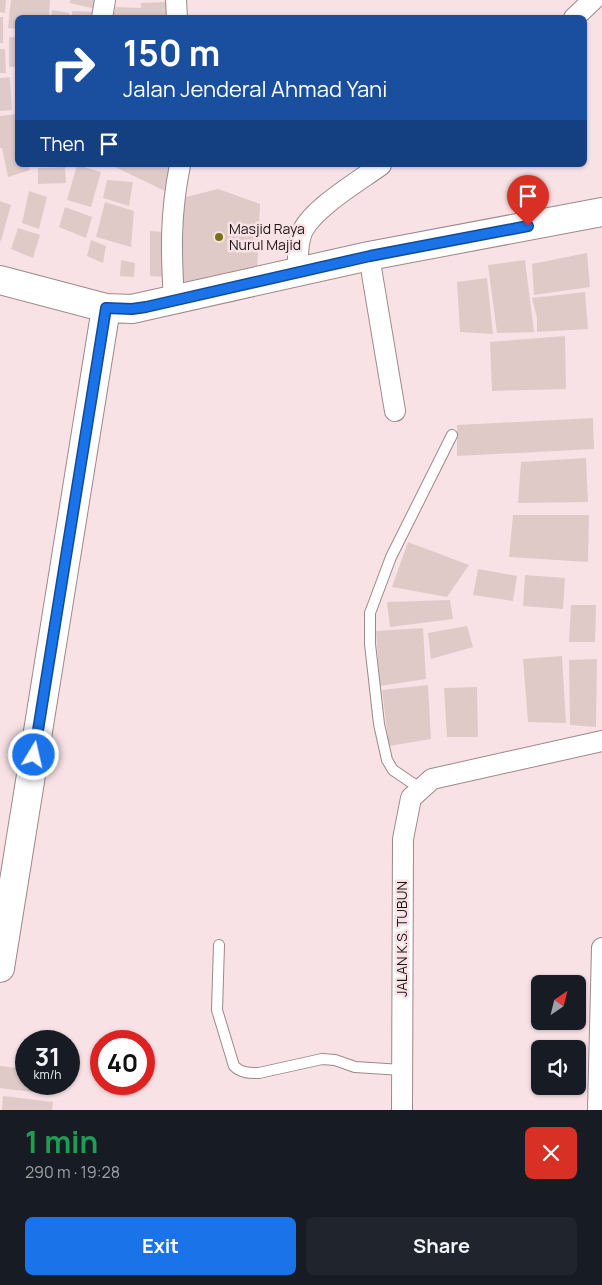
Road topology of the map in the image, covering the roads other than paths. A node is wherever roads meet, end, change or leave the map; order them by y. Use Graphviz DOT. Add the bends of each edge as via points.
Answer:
graph roads {
  1 [pos="105,0"];
  2 [pos="176,0"];
  3 [pos="593,0"];
  4 [pos="102,15"];
  5 [pos="176,15"];
  6 [pos="577,15"];
  7 [pos="180,167"];
  8 [pos="378,167"];
  9 [pos="602,212"];
  10 [pos="370,256"];
  11 [pos="298,273"];
  12 [pos="0,280"];
  13 [pos="174,301"];
  14 [pos="106,308"];
  15 [pos="396,411"];
  16 [pos="452,435"];
  17 [pos="602,741"];
  18 [pos="426,784"];
  19 [pos="219,945"];
  20 [pos="602,948"];
  21 [pos="0,968"];
  22 [pos="402,1070"];
  23 [pos="600,1103"];
  24 [pos="402,1110"];
  1 -- 4 [label="street"];
  2 -- 5 [label="street"];
  3 -- 6 [label="street"];
  7 -- 13 [label="street" via="170,244"];
  8 -- 11 [label="street" via="309,222 300,240"];
  9 -- 10 [label="street"];
  10 -- 11 [label="street"];
  10 -- 15 [label="street"];
  11 -- 13 [label="street"];
  12 -- 14 [label="street"];
  13 -- 14 [label="street" via="132,309"];
  14 -- 21 [label="street"];
  16 -- 18 [label="lane" via="391,557 370,613 370,644 386,760 393,770"];
  17 -- 18 [label="street"];
  18 -- 22 [label="street, JALAN K.S. TUBUN" via="411,798 403,839"];
  19 -- 22 [label="lane" via="217,1010 234,1066 238,1069 259,1073 328,1059 354,1067"];
  20 -- 23 [label="street"];
  22 -- 24 [label="street, JALAN K.S. TUBUN"];
}
